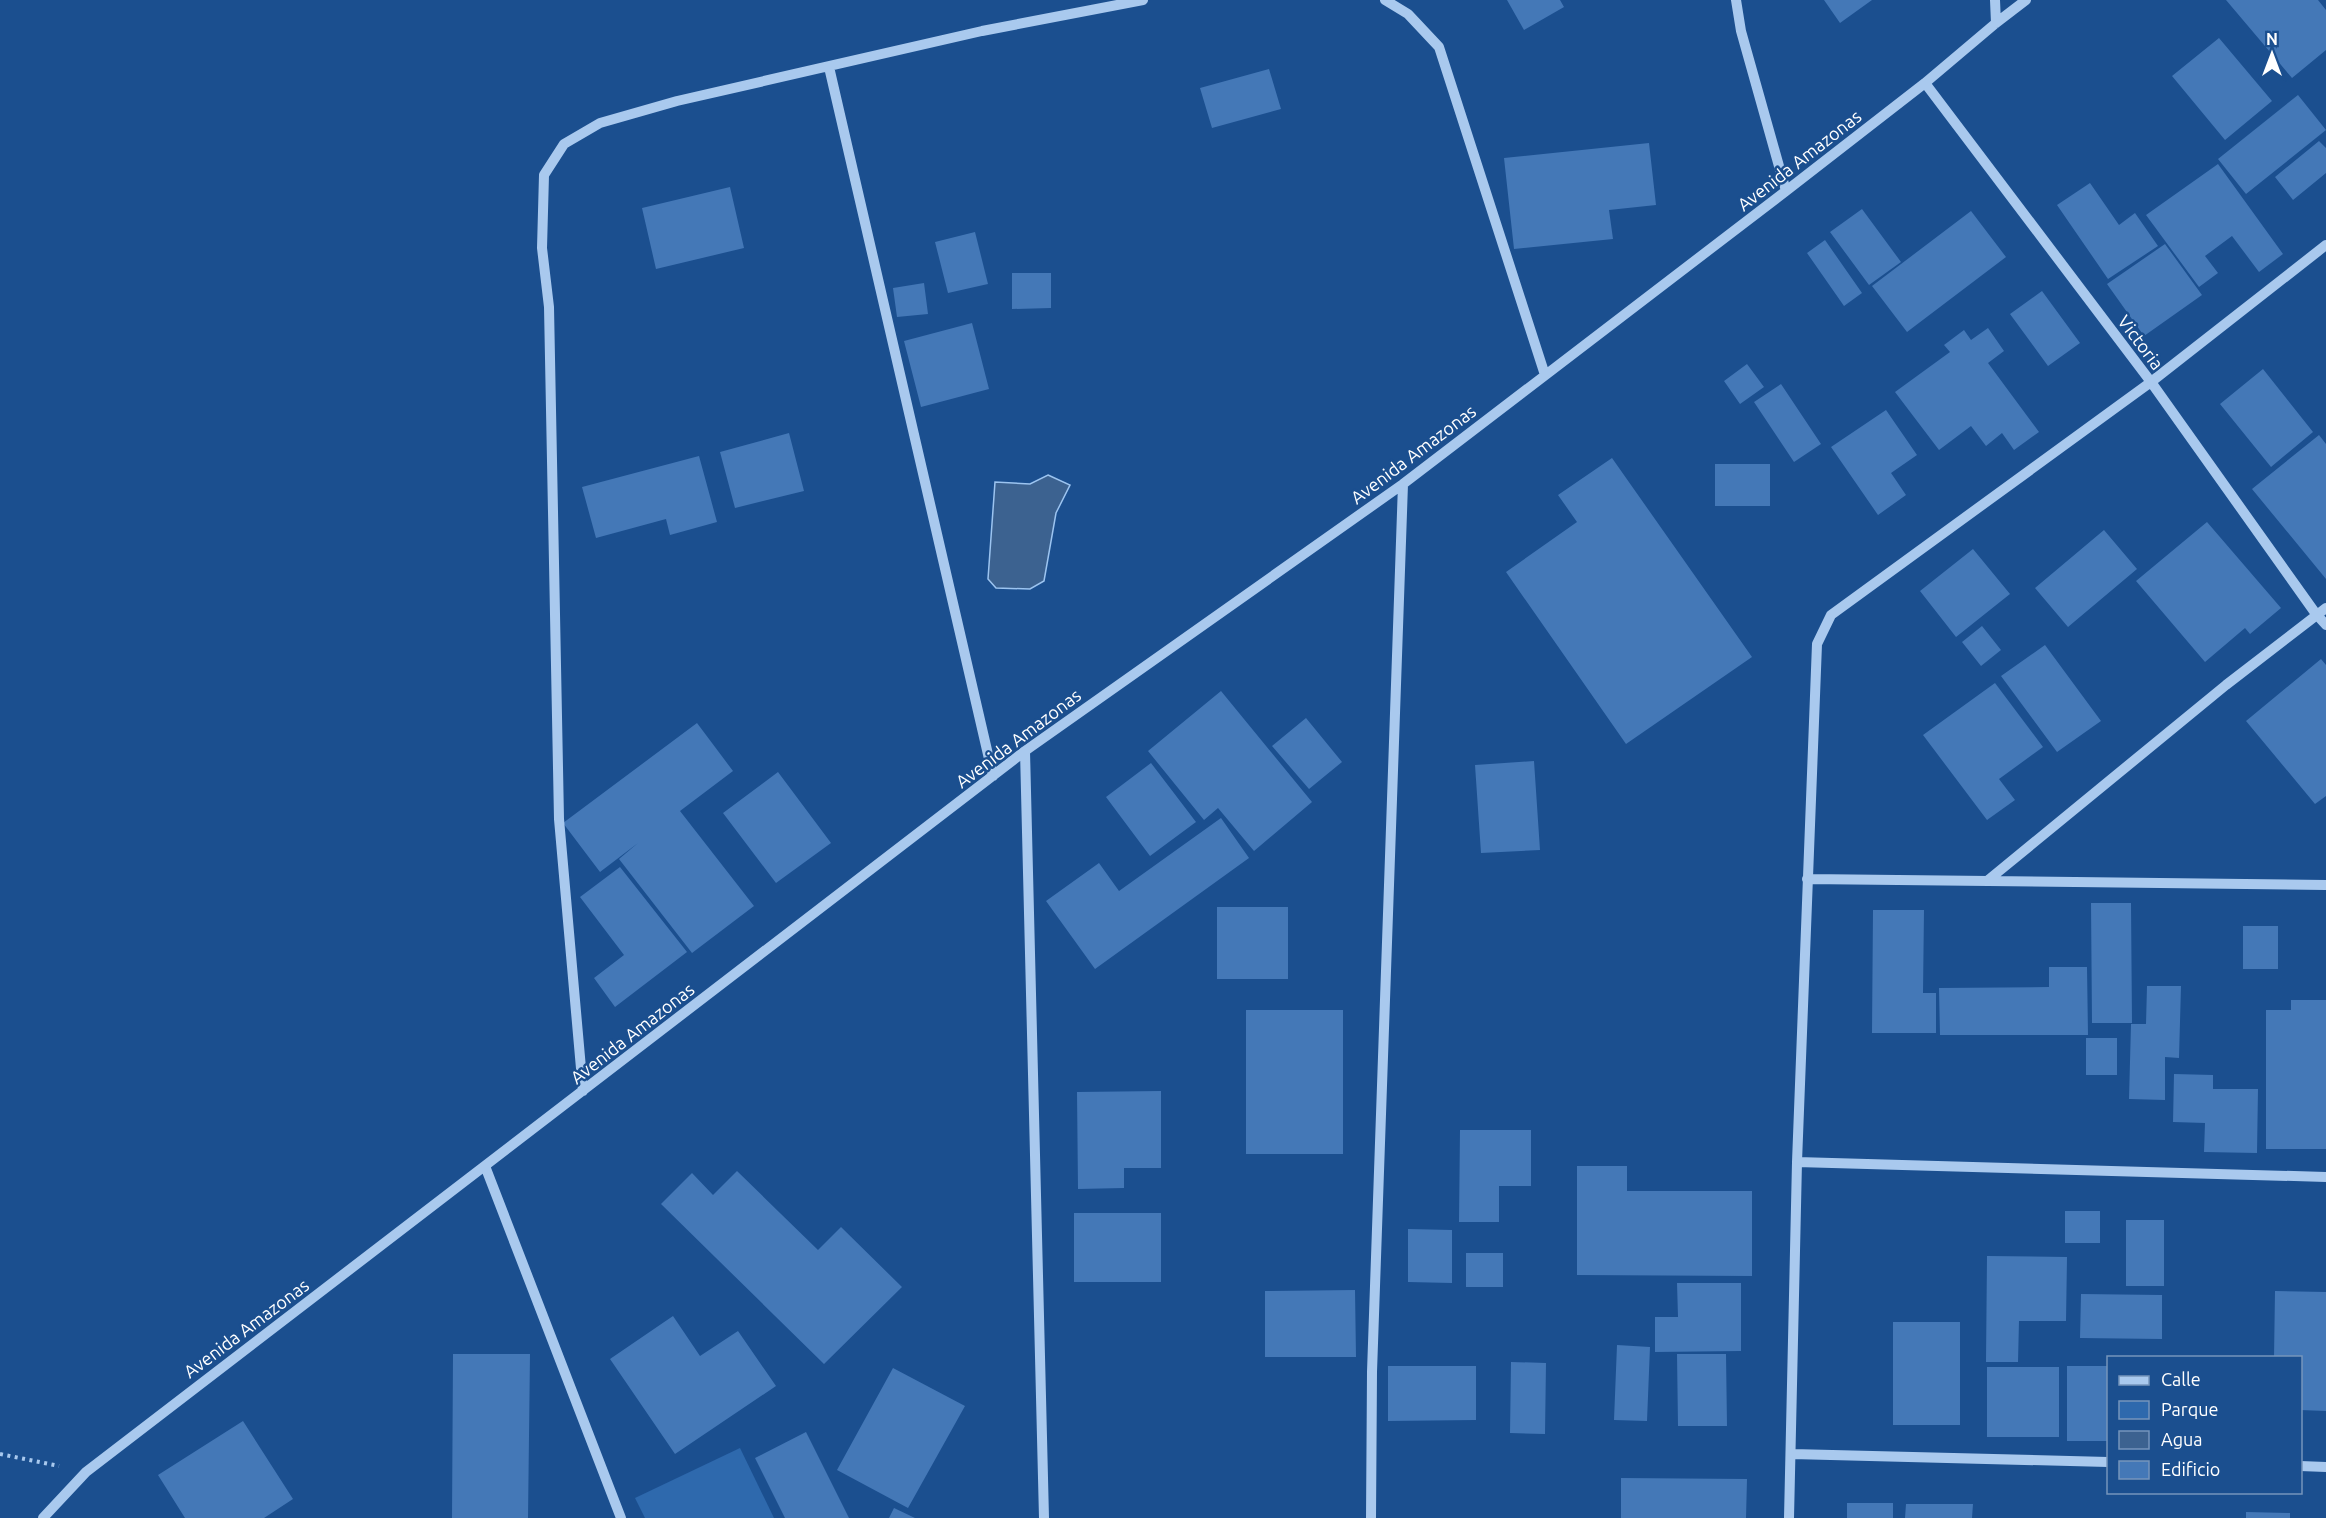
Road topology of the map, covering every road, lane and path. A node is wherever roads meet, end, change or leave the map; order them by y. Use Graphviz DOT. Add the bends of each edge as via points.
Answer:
graph roads {
  1 [pos="1143,0"];
  2 [pos="1385,0"];
  3 [pos="1736,0"];
  4 [pos="1995,0"];
  5 [pos="2026,0"];
  6 [pos="1996,23"];
  7 [pos="829,67"];
  8 [pos="1925,83"];
  9 [pos="1786,191"];
  10 [pos="2326,245"];
  11 [pos="1545,375"];
  12 [pos="2151,382"];
  13 [pos="1403,484"];
  14 [pos="2326,608"];
  15 [pos="2316,614"];
  16 [pos="2326,625"];
  17 [pos="1025,751"];
  18 [pos="993,776"];
  19 [pos="1807,879"];
  20 [pos="1987,880"];
  21 [pos="2326,885"];
  22 [pos="583,1091"];
  23 [pos="1797,1162"];
  24 [pos="485,1166"];
  25 [pos="2326,1177"];
  26 [pos="0,1454"];
  27 [pos="1792,1454"];
  28 [pos="2107,1461"];
  29 [pos="2302,1466"];
  30 [pos="2326,1467"];
  31 [pos="86,1472"];
  32 [pos="43,1518"];
  33 [pos="621,1518"];
  34 [pos="1044,1518"];
  35 [pos="1371,1518"];
  36 [pos="1789,1518"];
  1 -- 7 [label="street"];
  2 -- 11 [label="street" via="1408,14 1439,47"];
  3 -- 9 [label="street"];
  4 -- 6 [label="street"];
  5 -- 6 [label="street, Avenida Amazonas"];
  6 -- 8 [label="street, Avenida Amazonas"];
  7 -- 18 [label="street"];
  7 -- 22 [label="street" via="677,101 600,123 564,144 544,175 542,248 549,307 559,819"];
  8 -- 9 [label="street, Avenida Amazonas"];
  8 -- 12 [label="street, Victoria"];
  9 -- 11 [label="street, Avenida Amazonas"];
  10 -- 12 [label="street"];
  11 -- 13 [label="street, Avenida Amazonas"];
  12 -- 15 [label="street, Victoria"];
  12 -- 19 [label="street" via="1831,615 1817,644"];
  13 -- 17 [label="street, Avenida Amazonas"];
  13 -- 35 [label="street" via="1372,1372"];
  14 -- 15 [label="street"];
  15 -- 16 [label="street, Victoria"];
  15 -- 20 [label="street"];
  17 -- 18 [label="street, Avenida Amazonas"];
  17 -- 34 [label="street"];
  18 -- 22 [label="street, Avenida Amazonas"];
  19 -- 20 [label="street"];
  19 -- 23 [label="street"];
  20 -- 21 [label="street"];
  22 -- 24 [label="street, Avenida Amazonas"];
  23 -- 25 [label="street"];
  23 -- 27 [label="street"];
  24 -- 31 [label="street, Avenida Amazonas"];
  24 -- 33 [label="street"];
  26 -- 31 [label="path"];
  27 -- 28 [label="street"];
  27 -- 36 [label="street"];
  29 -- 30 [label="street"];
  31 -- 32 [label="street, Avenida Amazonas"];
}
